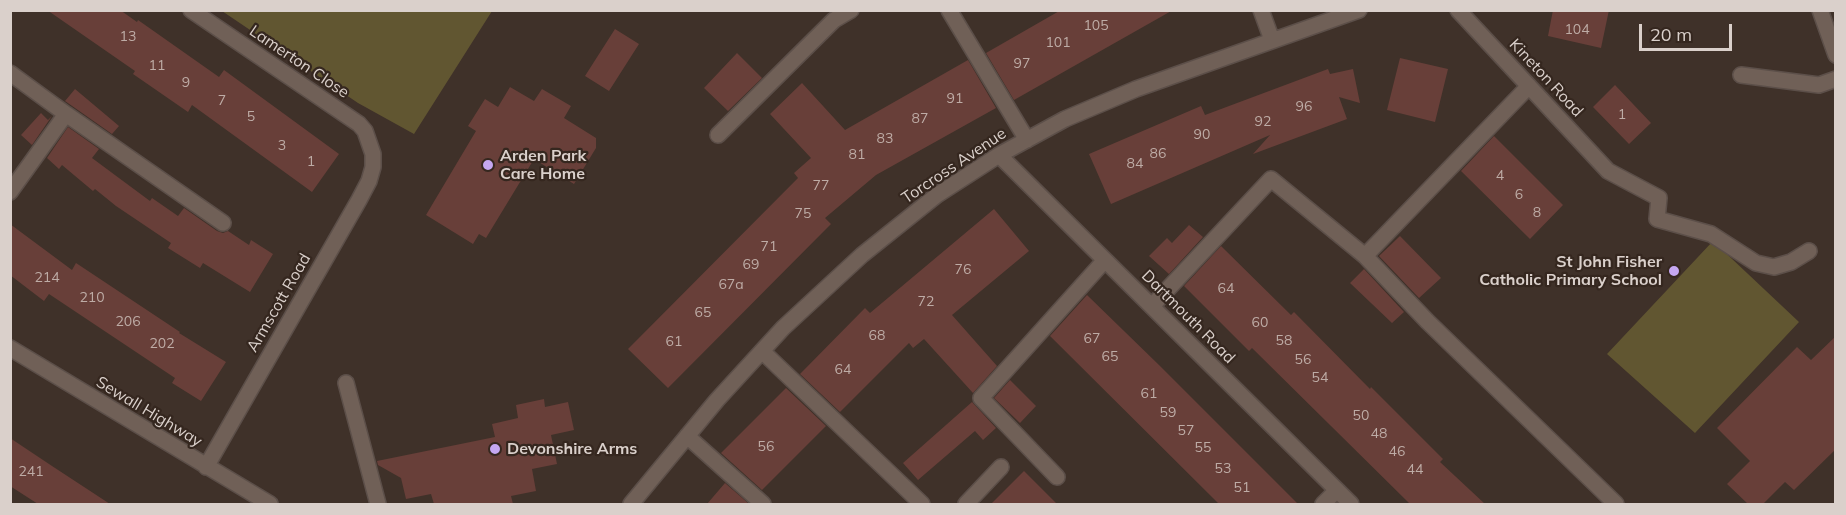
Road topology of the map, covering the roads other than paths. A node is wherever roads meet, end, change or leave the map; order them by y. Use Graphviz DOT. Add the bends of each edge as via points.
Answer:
graph roads {
  1 [pos="191,10"];
  2 [pos="851,10"];
  3 [pos="949,10"];
  4 [pos="1261,10"];
  5 [pos="1359,10"];
  6 [pos="1458,10"];
  7 [pos="1820,10"];
  8 [pos="1272,40"];
  9 [pos="1836,55"];
  10 [pos="10,73"];
  11 [pos="1741,75"];
  12 [pos="1836,79"];
  13 [pos="1529,86"];
  14 [pos="66,114"];
  15 [pos="717,135"];
  16 [pos="1027,140"];
  17 [pos="373,154"];
  18 [pos="999,154"];
  19 [pos="10,192"];
  20 [pos="224,223"];
  21 [pos="1809,251"];
  22 [pos="1365,256"];
  23 [pos="1105,260"];
  24 [pos="1152,306"];
  25 [pos="10,348"];
  26 [pos="763,352"];
  27 [pos="346,383"];
  28 [pos="687,436"];
  29 [pos="206,467"];
  30 [pos="1000,467"];
  31 [pos="1057,477"];
  32 [pos="1337,490"];
  33 [pos="270,504"];
  34 [pos="378,504"];
  35 [pos="630,504"];
  36 [pos="763,504"];
  37 [pos="922,504"];
  38 [pos="966,504"];
  39 [pos="1323,504"];
  40 [pos="1351,504"];
  41 [pos="1616,504"];
  1 -- 17 [label="street, Lamerton Close" via="359,124"];
  2 -- 15 [label="street" via="834,20"];
  3 -- 16 [label="street"];
  4 -- 8 [label="street"];
  5 -- 8 [label="street, Torcross Avenue"];
  6 -- 13 [label="street, Kineton Road"];
  7 -- 9 [label="street"];
  8 -- 16 [label="street, Torcross Avenue" via="1136,89"];
  10 -- 14 [label="street"];
  11 -- 12 [label="street" via="1819,85"];
  13 -- 21 [label="street, Kineton Road" via="1608,171 1659,198 1657,219 1711,234 1756,263 1774,267"];
  13 -- 22 [label="street"];
  14 -- 19 [label="street"];
  14 -- 20 [label="street"];
  16 -- 18 [label="street, Torcross Avenue"];
  17 -- 29 [label="street, Armscott Road" via="373,167 364,190"];
  18 -- 23 [label="street, Dartmouth Road"];
  18 -- 26 [label="street, Torcross Avenue" via="937,195 862,255 783,328"];
  22 -- 24 [label="street" via="1271,179"];
  22 -- 41 [label="street"];
  23 -- 24 [label="street, Dartmouth Road"];
  23 -- 31 [label="street" via="981,398"];
  24 -- 32 [label="street, Dartmouth Road"];
  25 -- 29 [label="street, Sewall Highway"];
  26 -- 28 [label="street, Torcross Avenue"];
  26 -- 37 [label="street"];
  27 -- 34 [label="street"];
  28 -- 35 [label="street, Torcross Avenue"];
  28 -- 36 [label="street"];
  29 -- 33 [label="street, Sewall Highway"];
  30 -- 38 [label="street"];
  32 -- 39 [label="street"];
  32 -- 40 [label="street, Dartmouth Road"];
}
